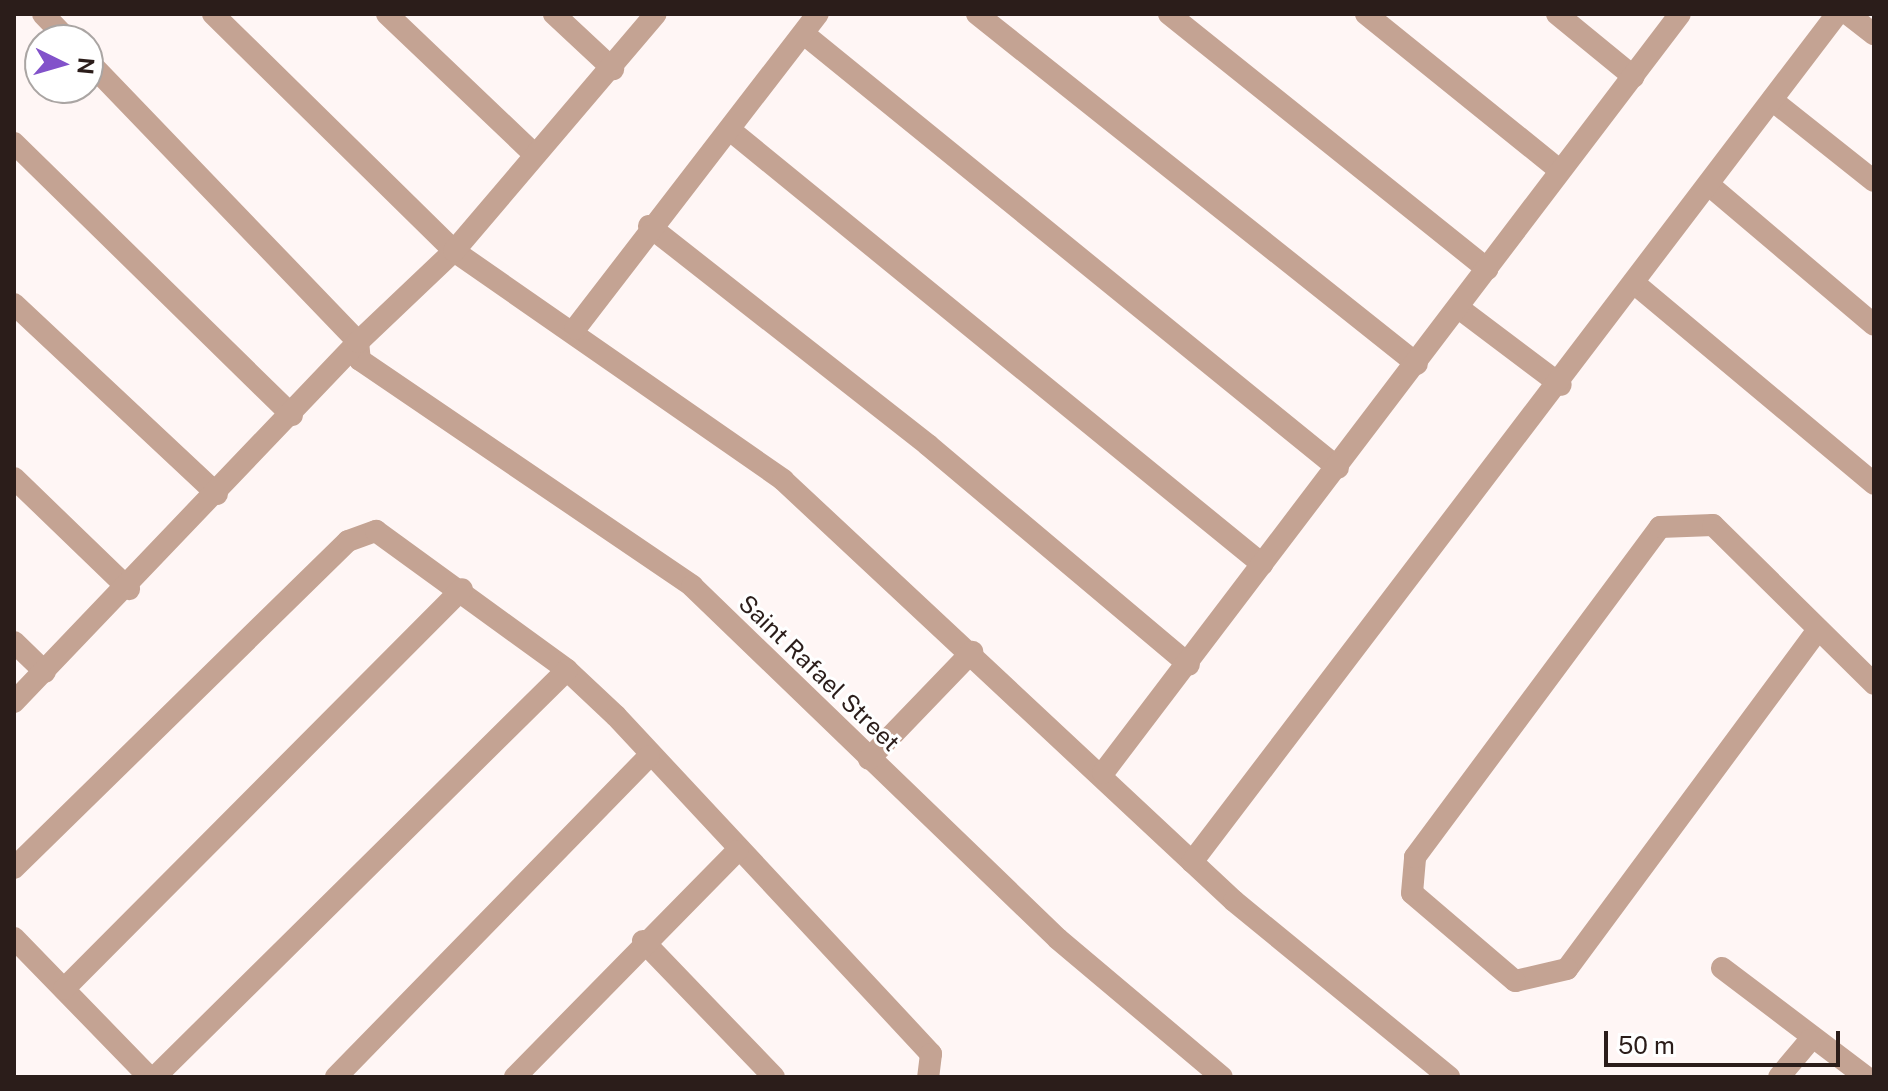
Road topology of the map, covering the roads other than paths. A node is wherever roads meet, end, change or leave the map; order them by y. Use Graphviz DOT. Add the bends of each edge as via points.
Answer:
graph roads {
  1 [pos="213,14"];
  2 [pos="387,14"];
  3 [pos="554,14"];
  4 [pos="656,14"];
  5 [pos="818,14"];
  6 [pos="977,14"];
  7 [pos="1169,14"];
  8 [pos="1366,14"];
  9 [pos="1557,14"];
  10 [pos="1680,14"];
  11 [pos="1837,14"];
  12 [pos="1848,14"];
  13 [pos="804,34"];
  14 [pos="1874,34"];
  15 [pos="613,69"];
  16 [pos="1634,77"];
  17 [pos="104,78"];
  18 [pos="1772,100"];
  19 [pos="730,130"];
  20 [pos="14,143"];
  21 [pos="535,155"];
  22 [pos="1559,170"];
  23 [pos="1874,181"];
  24 [pos="1709,185"];
  25 [pos="649,226"];
  26 [pos="454,251"];
  27 [pos="1487,269"];
  28 [pos="1634,283"];
  29 [pos="14,304"];
  30 [pos="1460,309"];
  31 [pos="1874,325"];
  32 [pos="575,329"];
  33 [pos="358,342"];
  34 [pos="1417,364"];
  35 [pos="1561,385"];
  36 [pos="292,415"];
  37 [pos="1338,468"];
  38 [pos="14,478"];
  39 [pos="1874,484"];
  40 [pos="217,494"];
  41 [pos="1262,564"];
  42 [pos="129,589"];
  43 [pos="462,589"];
  44 [pos="1817,631"];
  45 [pos="14,642"];
  46 [pos="972,652"];
  47 [pos="1189,665"];
  48 [pos="567,670"];
  49 [pos="45,672"];
  50 [pos="1874,684"];
  51 [pos="14,702"];
  52 [pos="649,756"];
  53 [pos="869,759"];
  54 [pos="1103,773"];
  55 [pos="737,851"];
  56 [pos="1192,862"];
  57 [pos="14,868"];
  58 [pos="14,938"];
  59 [pos="643,941"];
  60 [pos="1722,968"];
  61 [pos="64,989"];
  62 [pos="1810,1040"];
  63 [pos="149,1077"];
  64 [pos="155,1077"];
  65 [pos="336,1077"];
  66 [pos="515,1077"];
  67 [pos="774,1077"];
  68 [pos="928,1077"];
  69 [pos="1222,1077"];
  70 [pos="1449,1077"];
  71 [pos="1779,1077"];
  72 [pos="1866,1077"];
  1 -- 26 [label="street"];
  2 -- 21 [label="street"];
  3 -- 15 [label="street"];
  4 -- 15 [label="street"];
  5 -- 13 [label="street"];
  6 -- 34 [label="street"];
  7 -- 27 [label="street"];
  8 -- 22 [label="street"];
  9 -- 16 [label="street"];
  10 -- 16 [label="street"];
  11 -- 18 [label="street"];
  12 -- 14 [label="street"];
  13 -- 19 [label="street"];
  13 -- 37 [label="street"];
  15 -- 21 [label="street"];
  16 -- 22 [label="street"];
  17 -- 33 [label="street, Saint Rafael Street"];
  18 -- 23 [label="street"];
  18 -- 24 [label="street"];
  19 -- 25 [label="street"];
  19 -- 41 [label="street"];
  20 -- 36 [label="street"];
  21 -- 26 [label="street"];
  22 -- 27 [label="street"];
  24 -- 28 [label="street"];
  24 -- 31 [label="street"];
  25 -- 32 [label="street"];
  25 -- 47 [label="street" via="928,445"];
  26 -- 32 [label="street"];
  26 -- 33 [label="street"];
  27 -- 30 [label="street"];
  28 -- 35 [label="street"];
  28 -- 39 [label="street"];
  29 -- 40 [label="street"];
  30 -- 34 [label="street"];
  30 -- 35 [label="street"];
  32 -- 46 [label="street" via="783,480"];
  33 -- 36 [label="street"];
  33 -- 53 [label="street, Saint Rafael Street" via="360,360 692,586"];
  34 -- 37 [label="street"];
  35 -- 56 [label="street"];
  36 -- 40 [label="street"];
  37 -- 41 [label="street"];
  38 -- 42 [label="street"];
  40 -- 42 [label="street"];
  41 -- 47 [label="street"];
  42 -- 49 [label="street"];
  43 -- 48 [label="street"];
  43 -- 57 [label="street" via="376,531 348,541"];
  43 -- 61 [label="street"];
  44 -- 44 [label="street" via="1713,525 1660,527 1415,857 1412,893 1515,981 1567,969"];
  44 -- 50 [label="street"];
  45 -- 49 [label="street"];
  46 -- 53 [label="street"];
  46 -- 54 [label="street"];
  47 -- 54 [label="street"];
  48 -- 52 [label="street"];
  48 -- 64 [label="street"];
  49 -- 51 [label="street"];
  52 -- 55 [label="street"];
  52 -- 65 [label="street"];
  53 -- 69 [label="street, Saint Rafael Street" via="1069,949"];
  54 -- 56 [label="street"];
  55 -- 59 [label="street"];
  55 -- 68 [label="street" via="931,1054"];
  56 -- 70 [label="street"];
  58 -- 61 [label="street"];
  59 -- 66 [label="street"];
  59 -- 67 [label="street"];
  60 -- 62 [label="street"];
  61 -- 63 [label="street"];
  62 -- 71 [label="street"];
  62 -- 72 [label="street"];
}
